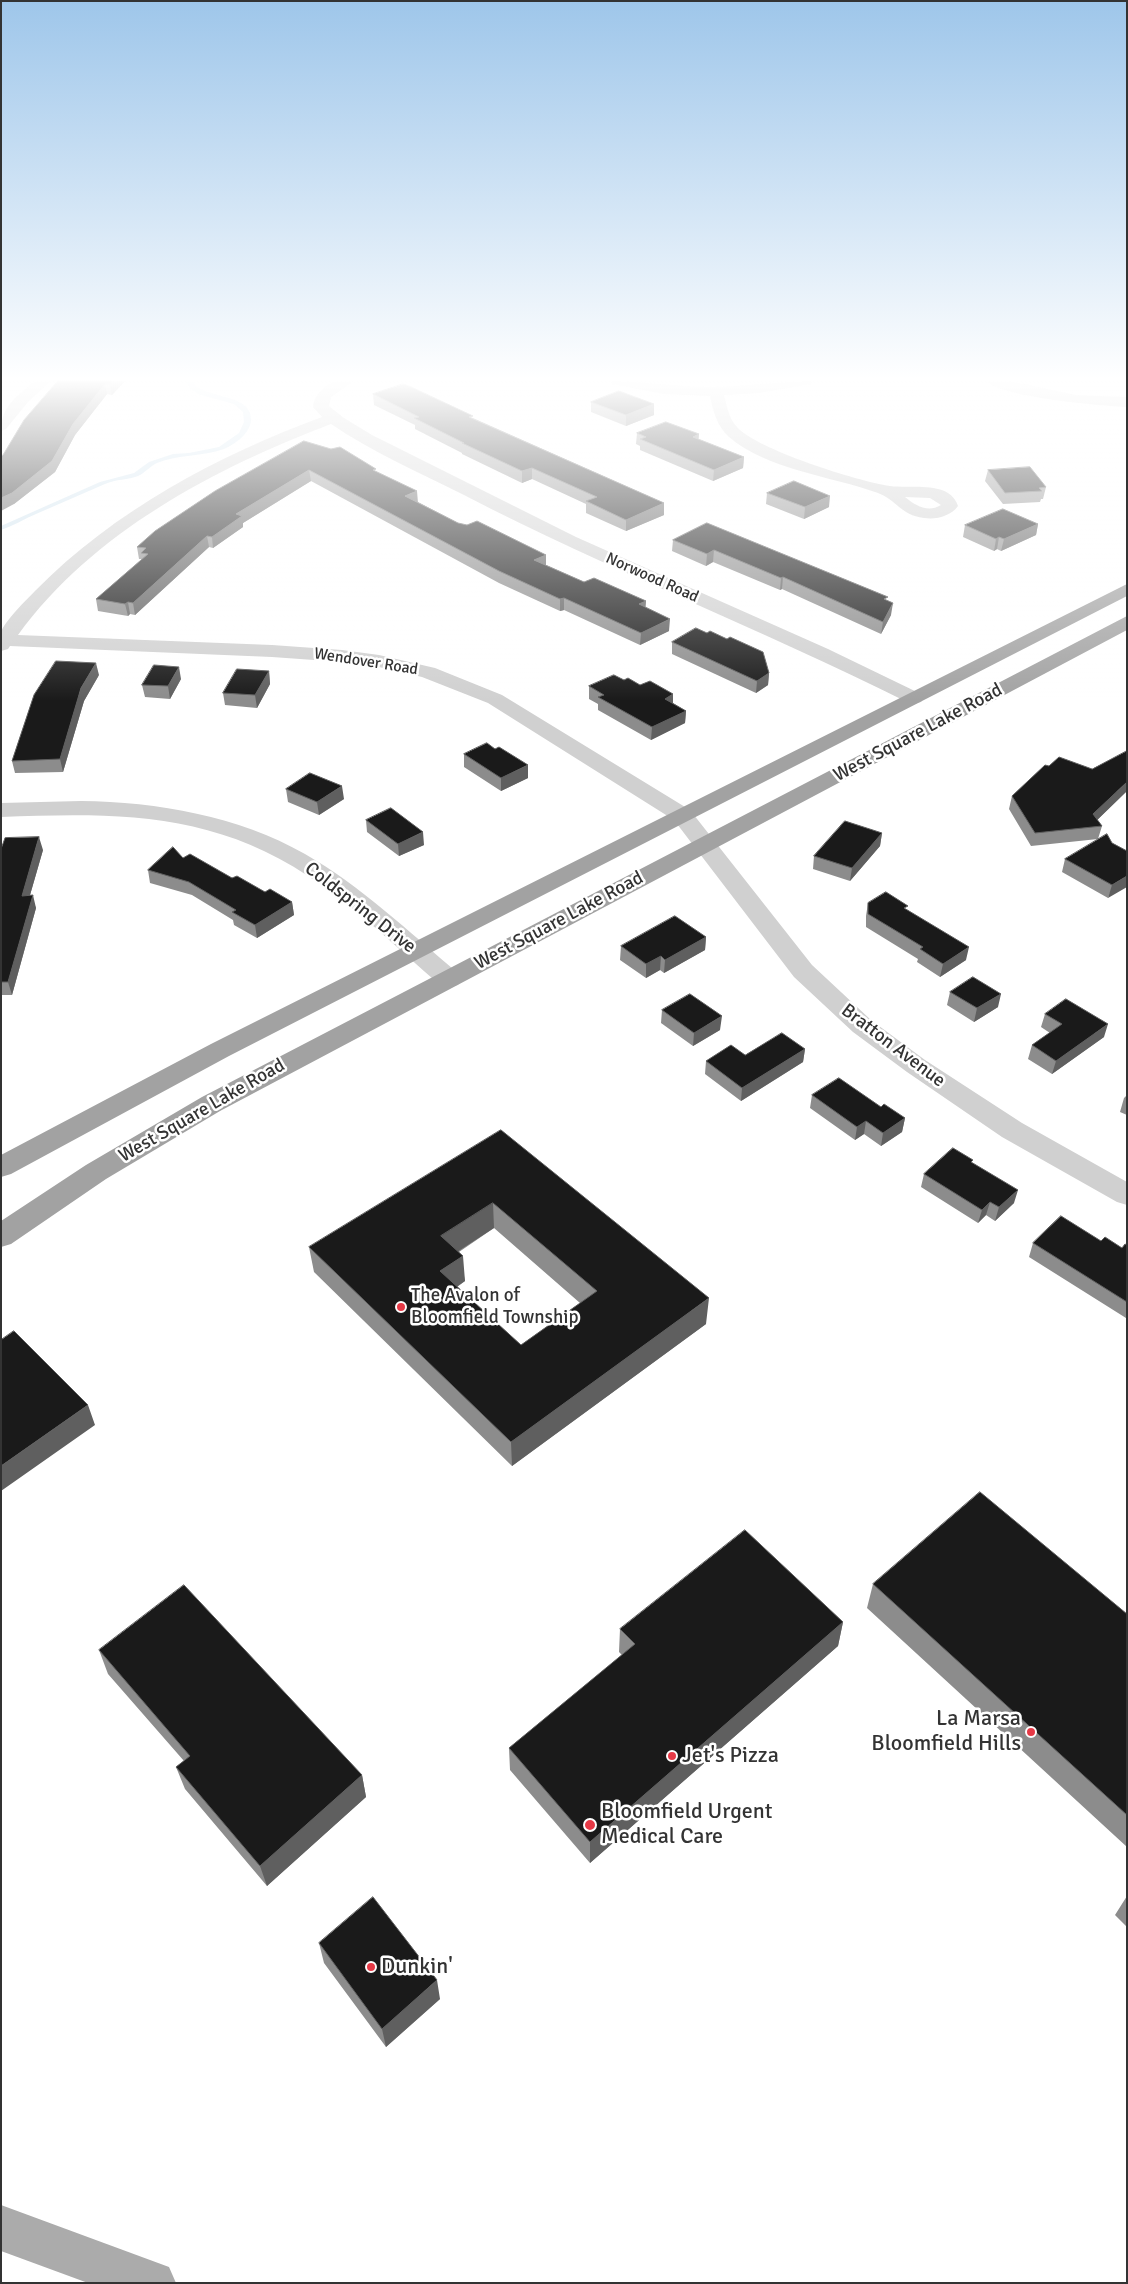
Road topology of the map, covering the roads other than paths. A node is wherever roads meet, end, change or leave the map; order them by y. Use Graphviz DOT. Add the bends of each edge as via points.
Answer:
graph roads {
  1 [pos="186,488"];
  2 [pos="461,488"];
  3 [pos="874,488"];
  4 [pos="888,492"];
  5 [pos="1127,589"];
  6 [pos="1127,622"];
  7 [pos="3,642"];
  8 [pos="914,698"];
  9 [pos="1,810"];
  10 [pos="682,815"];
  11 [pos="705,845"];
  12 [pos="416,951"];
  13 [pos="449,979"];
  14 [pos="1,1167"];
  15 [pos="1127,1196"];
  16 [pos="1,1236"];
  17 [pos="1,2228"];
  18 [pos="153,2283"];
  1 -- 7 [label="street" via="88,551 36,599"];
  2 -- 8 [label="street, Norwood Road" via="663,584 834,658"];
  3 -- 4 [label="street"];
  5 -- 8 [label="highway, West Square Lake Road"];
  6 -- 11 [label="highway, West Square Lake Road"];
  7 -- 10 [label="street, Wendover Road" via="314,653 408,667 454,681 495,699"];
  8 -- 10 [label="highway, West Square Lake Road"];
  9 -- 12 [label="street, Coldspring Drive" via="125,809 187,819 239,833 279,849 317,871"];
  10 -- 11 [label="street, Wendover Road"];
  10 -- 12 [label="highway, West Square Lake Road"];
  11 -- 13 [label="highway, West Square Lake Road"];
  11 -- 15 [label="street, Bratton Avenue" via="803,971 862,1026 1004,1126"];
  12 -- 13 [label="street, Coldspring Drive"];
  12 -- 14 [label="highway, West Square Lake Road" via="141,1091"];
  13 -- 16 [label="highway, West Square Lake Road" via="186,1118 96,1172"];
  17 -- 18 [label="main road"];
}
